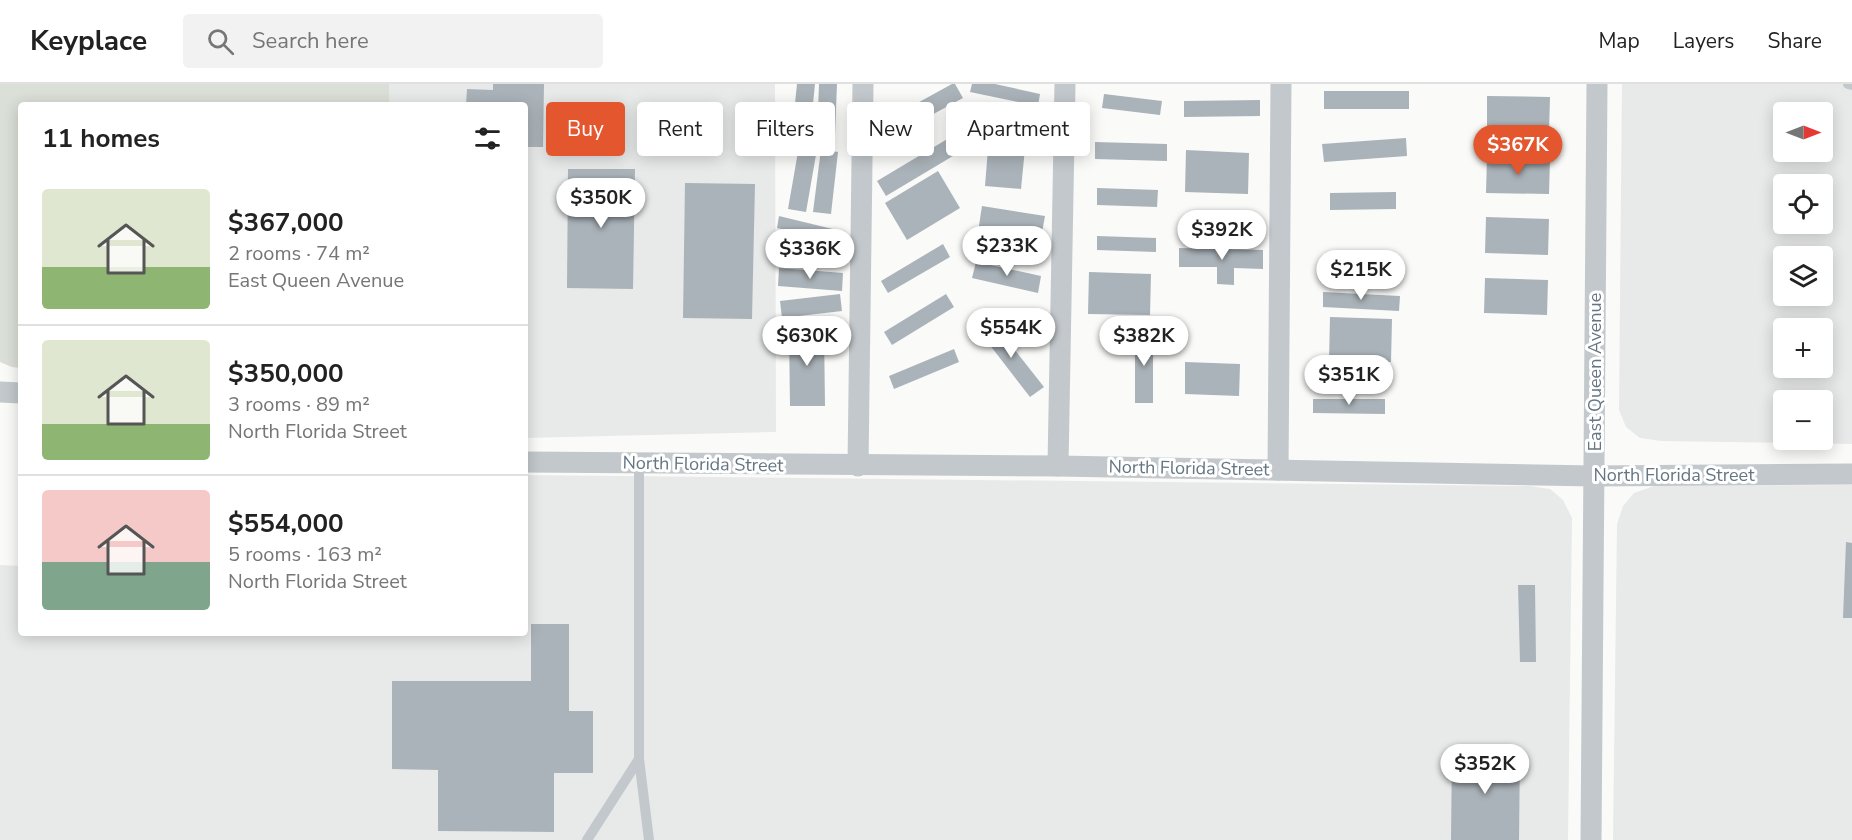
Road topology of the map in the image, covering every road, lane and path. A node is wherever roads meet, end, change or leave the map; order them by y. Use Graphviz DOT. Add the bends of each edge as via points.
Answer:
graph roads {
  1 [pos="863,84"];
  2 [pos="1065,84"];
  3 [pos="1281,84"];
  4 [pos="1598,84"];
  5 [pos="1848,84"];
  6 [pos="1852,86"];
  7 [pos="0,392"];
  8 [pos="18,393"];
  9 [pos="528,462"];
  10 [pos="639,464"];
  11 [pos="858,466"];
  12 [pos="1058,466"];
  13 [pos="1278,470"];
  14 [pos="1852,474"];
  15 [pos="1594,476"];
  16 [pos="639,759"];
  17 [pos="586,840"];
  18 [pos="649,840"];
  19 [pos="1591,840"];
  1 -- 11 [label="street"];
  2 -- 12 [label="street"];
  3 -- 13 [label="street"];
  4 -- 15 [label="street, East Queen Avenue"];
  5 -- 6 [label="lane"];
  7 -- 8 [label="street"];
  9 -- 10 [label="street, North Florida Street"];
  10 -- 11 [label="street, North Florida Street"];
  10 -- 16 [label="lane"];
  11 -- 12 [label="street, North Florida Street"];
  12 -- 13 [label="street, North Florida Street"];
  13 -- 15 [label="street, North Florida Street"];
  14 -- 15 [label="street, North Florida Street"];
  15 -- 19 [label="street, East Queen Avenue"];
  16 -- 17 [label="lane"];
  16 -- 18 [label="lane"];
}
